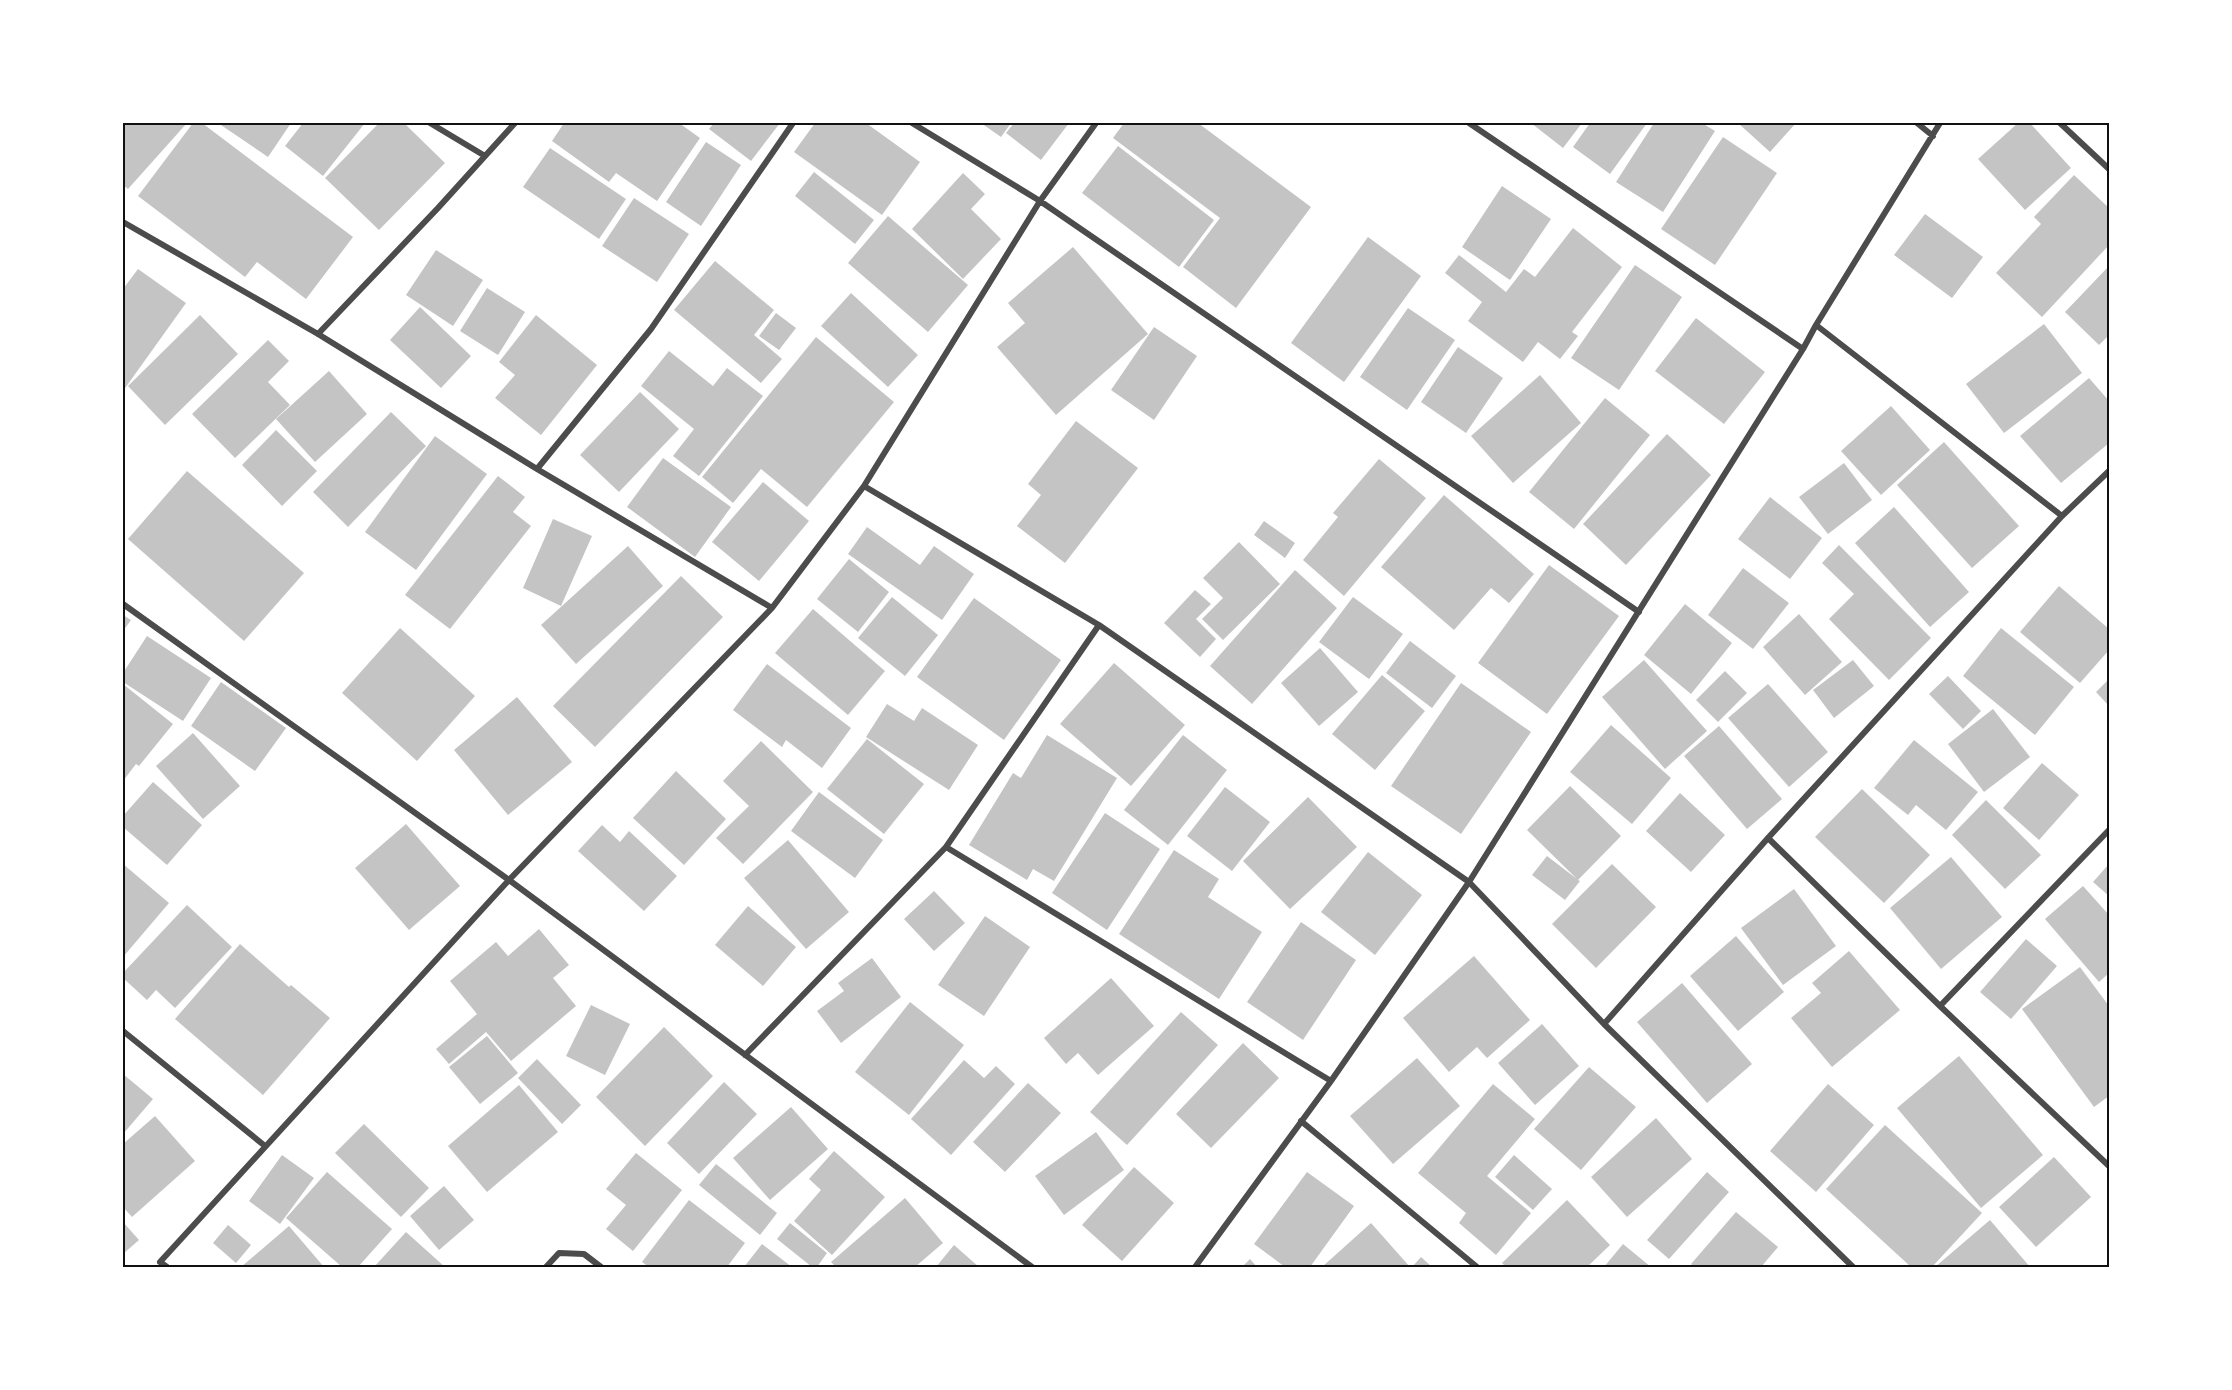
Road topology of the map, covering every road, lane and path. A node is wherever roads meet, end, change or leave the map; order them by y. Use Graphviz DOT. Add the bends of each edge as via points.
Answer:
graph roads {
  1 [pos="430,123"];
  2 [pos="515,123"];
  3 [pos="793,123"];
  4 [pos="912,123"];
  5 [pos="1096,123"];
  6 [pos="1469,123"];
  7 [pos="1917,123"];
  8 [pos="1940,123"];
  9 [pos="2060,123"];
  10 [pos="1933,136"];
  11 [pos="484,156"];
  12 [pos="2109,169"];
  13 [pos="1040,201"];
  14 [pos="123,222"];
  15 [pos="1815,326"];
  16 [pos="318,334"];
  17 [pos="1803,349"];
  18 [pos="537,469"];
  19 [pos="2109,471"];
  20 [pos="864,486"];
  21 [pos="2062,516"];
  22 [pos="123,604"];
  23 [pos="772,608"];
  24 [pos="1639,612"];
  25 [pos="1099,625"];
  26 [pos="2109,830"];
  27 [pos="1768,838"];
  28 [pos="946,847"];
  29 [pos="509,880"];
  30 [pos="1469,882"];
  31 [pos="1941,1006"];
  32 [pos="1604,1024"];
  33 [pos="123,1031"];
  34 [pos="745,1055"];
  35 [pos="1331,1080"];
  36 [pos="1301,1121"];
  37 [pos="265,1146"];
  38 [pos="2109,1166"];
  39 [pos="157,1264"];
  40 [pos="167,1267"];
  41 [pos="546,1267"];
  42 [pos="601,1267"];
  43 [pos="1032,1267"];
  44 [pos="1195,1267"];
  45 [pos="1478,1267"];
  46 [pos="1853,1267"];
  1 -- 11 [label="street"];
  2 -- 11 [label="street"];
  3 -- 18 [label="street" via="651,329"];
  4 -- 13 [label="street"];
  5 -- 13 [label="street"];
  6 -- 17 [label="street"];
  7 -- 10 [label="street"];
  8 -- 10 [label="street"];
  9 -- 12 [label="street"];
  10 -- 15 [label="street"];
  11 -- 16 [label="street"];
  13 -- 20 [label="street"];
  13 -- 24 [label="street"];
  14 -- 16 [label="street"];
  15 -- 17 [label="street"];
  15 -- 21 [label="street"];
  16 -- 18 [label="street"];
  17 -- 24 [label="street"];
  18 -- 23 [label="street"];
  19 -- 21 [label="street"];
  20 -- 23 [label="street"];
  20 -- 25 [label="street"];
  21 -- 27 [label="street"];
  22 -- 29 [label="street"];
  23 -- 29 [label="street"];
  24 -- 30 [label="street"];
  25 -- 28 [label="street"];
  25 -- 30 [label="street"];
  26 -- 31 [label="street"];
  27 -- 31 [label="street"];
  27 -- 32 [label="street"];
  28 -- 34 [label="street"];
  28 -- 35 [label="street"];
  29 -- 34 [label="street"];
  29 -- 37 [label="street"];
  30 -- 32 [label="street"];
  30 -- 35 [label="street"];
  31 -- 38 [label="street"];
  32 -- 46 [label="street"];
  33 -- 37 [label="street"];
  34 -- 43 [label="street"];
  35 -- 36 [label="street"];
  36 -- 44 [label="street"];
  36 -- 45 [label="street"];
  37 -- 39 [label="street"];
  39 -- 40 [label="street"];
  41 -- 42 [label="street" via="559,1253 584,1254"];
}
